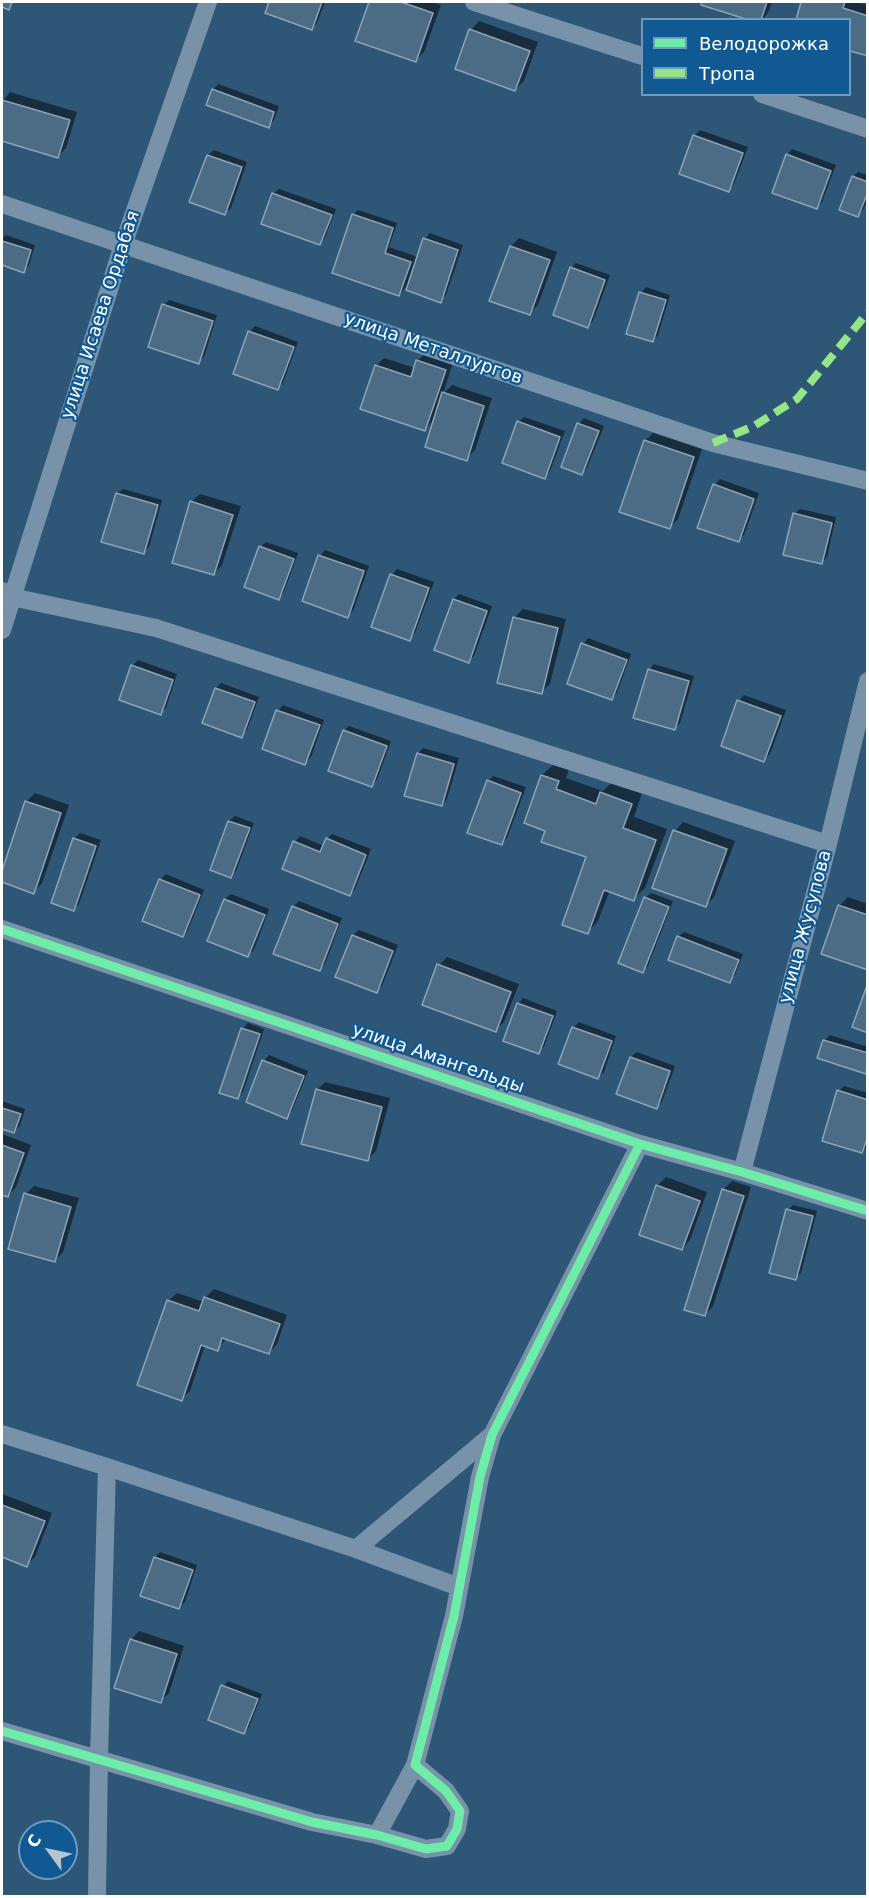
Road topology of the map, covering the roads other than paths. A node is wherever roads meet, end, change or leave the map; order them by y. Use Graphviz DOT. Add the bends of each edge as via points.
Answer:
graph roads {
  1 [pos="208,2"];
  2 [pos="474,2"];
  3 [pos="641,56"];
  4 [pos="768,96"];
  5 [pos="867,129"];
  6 [pos="2,204"];
  7 [pos="123,245"];
  8 [pos="867,481"];
  9 [pos="7,594"];
  10 [pos="2,630"];
  11 [pos="867,681"];
  12 [pos="828,844"];
  13 [pos="2,929"];
  14 [pos="640,1144"];
  15 [pos="742,1172"];
  16 [pos="867,1211"];
  17 [pos="2,1434"];
  18 [pos="492,1435"];
  19 [pos="107,1467"];
  20 [pos="356,1549"];
  21 [pos="459,1587"];
  22 [pos="2,1731"];
  23 [pos="99,1758"];
  24 [pos="415,1765"];
  25 [pos="377,1835"];
  26 [pos="97,1896"];
  1 -- 7 [label="street, улица Исаева Ордабая"];
  2 -- 3 [label="street"];
  4 -- 5 [label="street"];
  6 -- 7 [label="street, улица Металлургов"];
  7 -- 8 [label="street, улица Металлургов" via="712,443"];
  7 -- 9 [label="street, улица Исаева Ордабая"];
  9 -- 10 [label="street, улица Исаева Ордабая"];
  9 -- 12 [label="street" via="156,628"];
  11 -- 12 [label="street, улица Жусупова"];
  12 -- 15 [label="street, улица Жусупова"];
  13 -- 14 [label="street, улица Амангельды"];
  14 -- 15 [label="street, улица Амангельды"];
  14 -- 18 [label="street"];
  15 -- 16 [label="street, улица Амангельды"];
  17 -- 19 [label="street"];
  18 -- 20 [label="street"];
  18 -- 21 [label="street"];
  19 -- 20 [label="street"];
  19 -- 23 [label="street"];
  20 -- 21 [label="street"];
  21 -- 24 [label="street"];
  22 -- 23 [label="street"];
  23 -- 25 [label="street" via="312,1822"];
  23 -- 26 [label="street"];
  24 -- 25 [label="street"];
  24 -- 25 [label="street" via="446,1791 460,1811 457,1829 447,1846 426,1849"];
}
